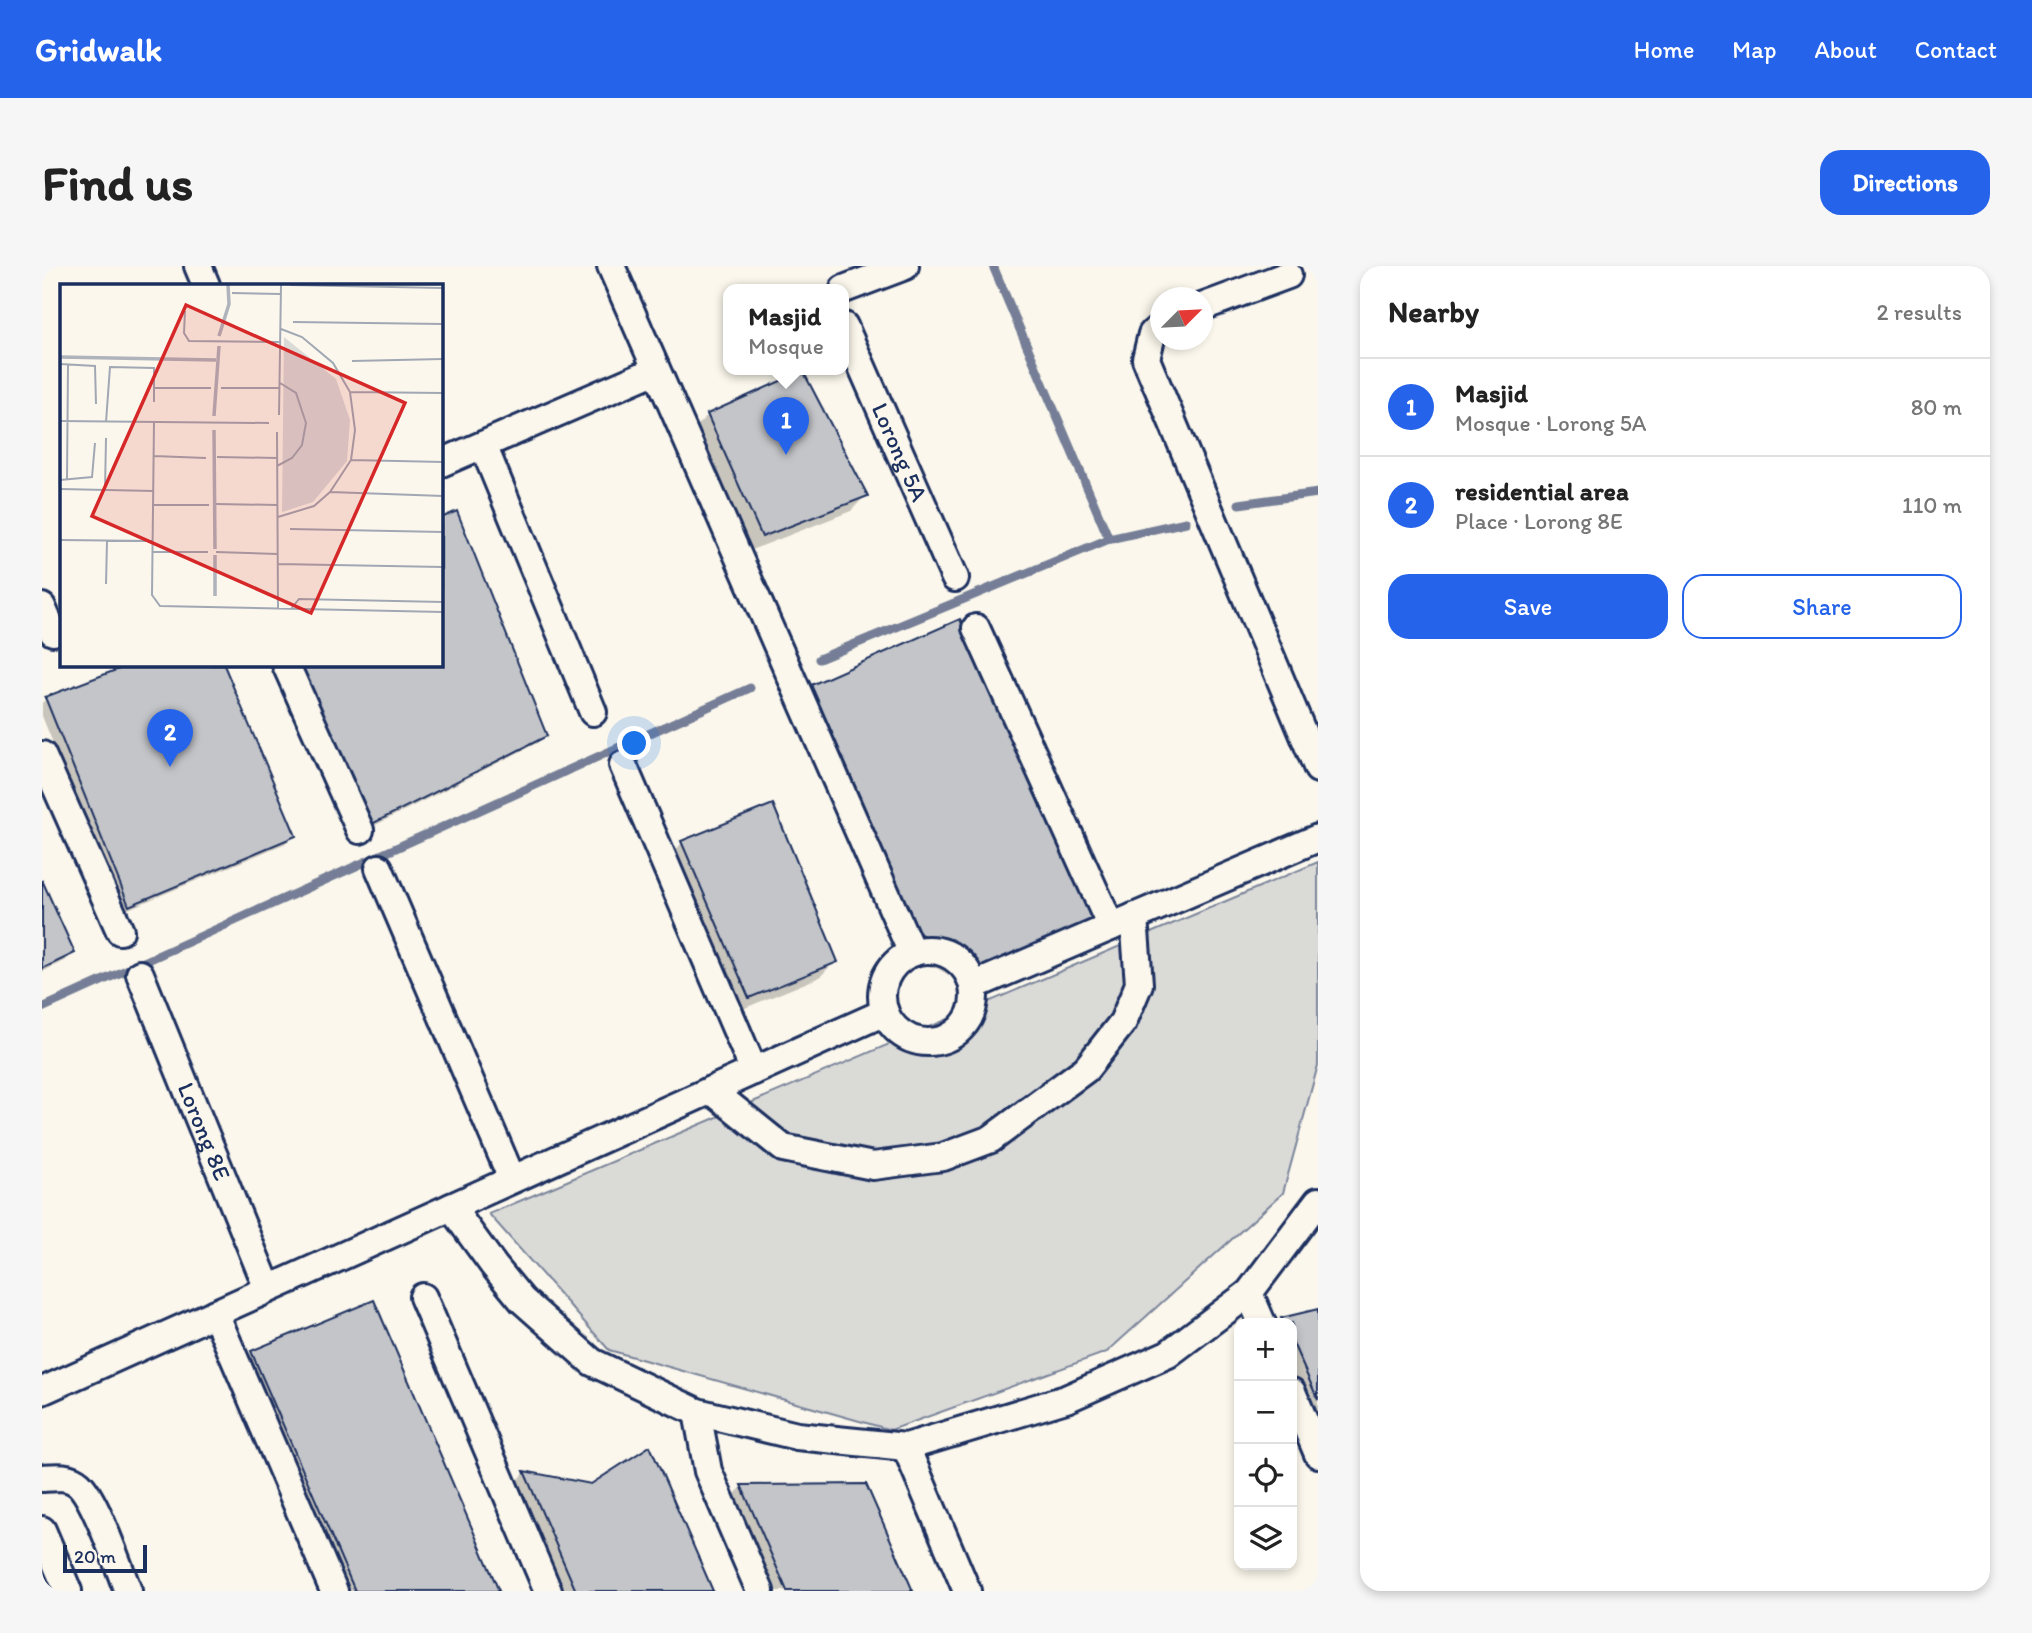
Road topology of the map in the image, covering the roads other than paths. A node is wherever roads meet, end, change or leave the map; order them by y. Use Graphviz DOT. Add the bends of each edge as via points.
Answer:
graph roads {
  1 [pos="611,266"];
  2 [pos="905,266"];
  3 [pos="1288,275"];
  4 [pos="849,287"];
  5 [pos="1213,303"];
  6 [pos="849,337"];
  7 [pos="1150,342"];
  8 [pos="656,370"];
  9 [pos="483,445"];
  10 [pos="443,462"];
  11 [pos="955,578"];
  12 [pos="42,607"];
  13 [pos="976,628"];
  14 [pos="52,632"];
  15 [pos="287,667"];
  16 [pos="593,712"];
  17 [pos="42,755"];
  18 [pos="623,765"];
  19 [pos="1318,769"];
  20 [pos="360,830"];
  21 [pos="1318,838"];
  22 [pos="379,868"];
  23 [pos="1122,922"];
  24 [pos="120,931"];
  25 [pos="912,953"];
  26 [pos="140,974"];
  27 [pos="973,986"];
  28 [pos="885,1012"];
  29 [pos="754,1071"];
  30 [pos="711,1090"];
  31 [pos="512,1179"];
  32 [pos="1318,1201"];
  33 [pos="451,1207"];
  34 [pos="268,1289"];
  35 [pos="1249,1293"];
  36 [pos="424,1297"];
  37 [pos="215,1313"];
  38 [pos="1260,1318"];
  39 [pos="42,1391"];
  40 [pos="1297,1404"];
  41 [pos="697,1412"];
  42 [pos="906,1447"];
  43 [pos="1318,1454"];
  44 [pos="42,1478"];
  45 [pos="42,1530"];
  46 [pos="68,1591"];
  47 [pos="128,1591"];
  48 [pos="334,1591"];
  49 [pos="548,1591"];
  50 [pos="760,1591"];
  51 [pos="967,1591"];
  1 -- 8 [label="street"];
  2 -- 4 [label="street"];
  3 -- 5 [label="street"];
  6 -- 11 [label="street, Lorong 5A"];
  7 -- 19 [label="street" via="1146,359"];
  8 -- 9 [label="street"];
  8 -- 25 [label="street"];
  9 -- 10 [label="street"];
  9 -- 16 [label="street"];
  12 -- 14 [label="street"];
  13 -- 23 [label="street"];
  15 -- 20 [label="street"];
  17 -- 24 [label="street"];
  18 -- 29 [label="street"];
  21 -- 23 [label="street"];
  22 -- 31 [label="street"];
  23 -- 27 [label="street"];
  23 -- 30 [label="street" via="1139,985 1123,1022 1086,1069 991,1139 943,1157 873,1166 783,1148"];
  25 -- 27 [label="street" via="943,952 967,972"];
  25 -- 28 [label="street" via="890,970 884,983"];
  26 -- 34 [label="street, Lorong 8E"];
  27 -- 28 [label="street" via="970,1016 961,1029 933,1042 904,1035"];
  28 -- 29 [label="street"];
  29 -- 30 [label="street"];
  30 -- 31 [label="street"];
  31 -- 33 [label="street"];
  32 -- 35 [label="street"];
  33 -- 34 [label="street"];
  33 -- 41 [label="street" via="522,1300 592,1362"];
  34 -- 37 [label="street"];
  35 -- 38 [label="street"];
  35 -- 42 [label="street" via="1168,1354 1066,1399"];
  36 -- 49 [label="street"];
  37 -- 39 [label="street"];
  37 -- 48 [label="street"];
  40 -- 43 [label="street"];
  41 -- 42 [label="street" via="797,1436"];
  41 -- 50 [label="street" via="708,1471"];
  42 -- 51 [label="street"];
  44 -- 47 [label="street" via="61,1476 78,1482 90,1498"];
  45 -- 46 [label="street"];
}
